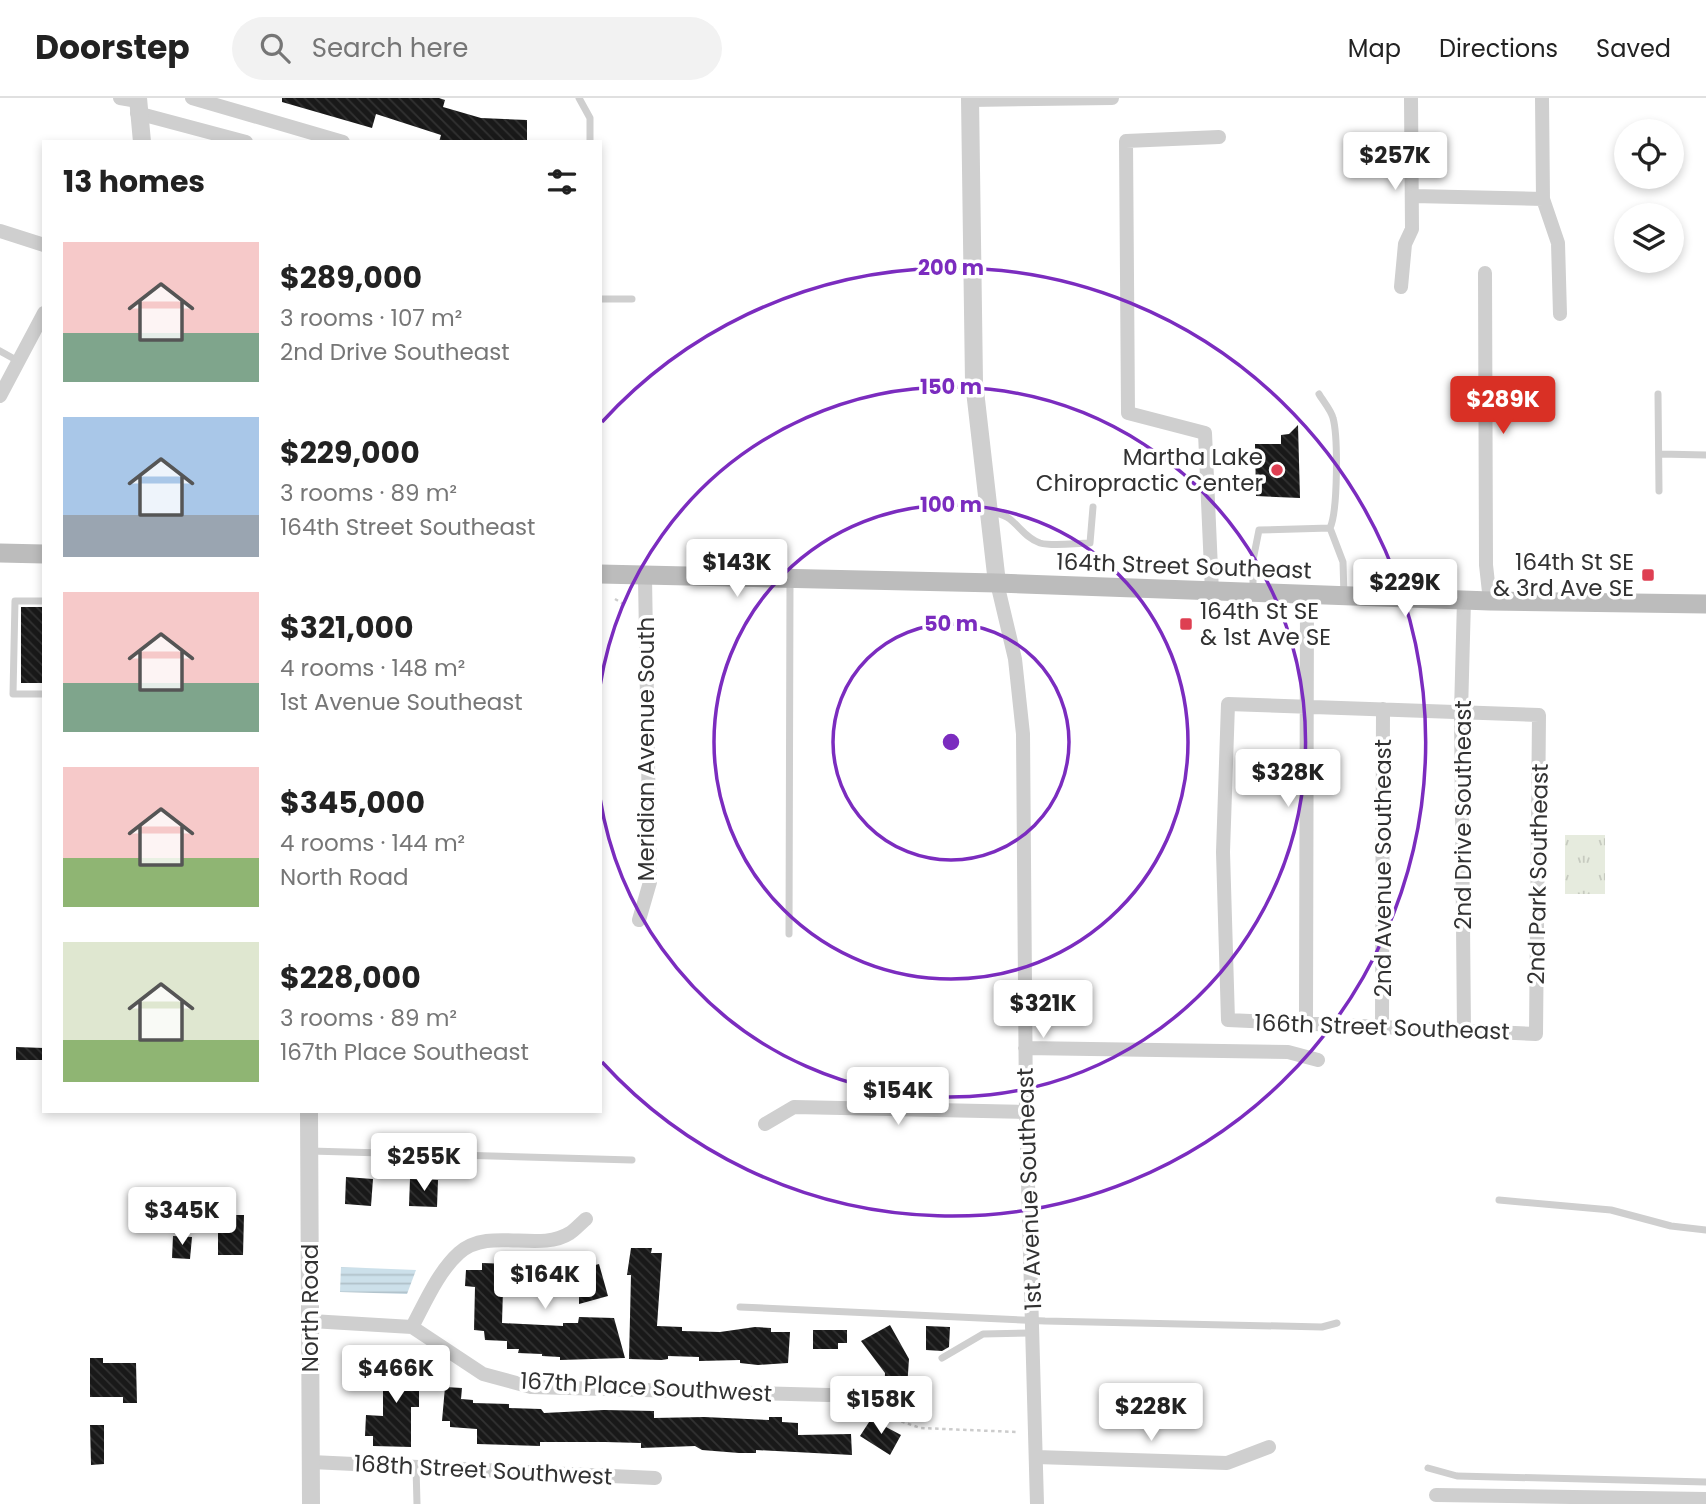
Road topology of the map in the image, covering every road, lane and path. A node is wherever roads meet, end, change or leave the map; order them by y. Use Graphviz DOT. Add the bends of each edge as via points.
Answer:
graph roads {
  1 [pos="192,98"];
  2 [pos="579,98"];
  3 [pos="1112,98"];
  4 [pos="1411,98"];
  5 [pos="1542,98"];
  6 [pos="970,99"];
  7 [pos="133,102"];
  8 [pos="1219,138"];
  9 [pos="142,140"];
  10 [pos="240,140"];
  11 [pos="336,140"];
  12 [pos="590,140"];
  13 [pos="1413,196"];
  14 [pos="1543,199"];
  15 [pos="0,231"];
  16 [pos="42,244"];
  17 [pos="1485,273"];
  18 [pos="1401,287"];
  19 [pos="602,299"];
  20 [pos="632,299"];
  21 [pos="1560,314"];
  22 [pos="42,317"];
  23 [pos="0,351"];
  24 [pos="18,361"];
  25 [pos="1319,394"];
  26 [pos="1658,394"];
  27 [pos="0,396"];
  28 [pos="1660,454"];
  29 [pos="1706,454"];
  30 [pos="1659,491"];
  31 [pos="1093,507"];
  32 [pos="989,513"];
  33 [pos="1330,528"];
  34 [pos="0,553"];
  35 [pos="42,554"];
  36 [pos="602,575"];
  37 [pos="645,577"];
  38 [pos="790,580"];
  39 [pos="997,583"];
  40 [pos="1212,592"];
  41 [pos="1253,593"];
  42 [pos="1307,595"];
  43 [pos="1344,596"];
  44 [pos="615,599"];
  45 [pos="1464,600"];
  46 [pos="42,601"];
  47 [pos="1490,601"];
  48 [pos="1706,604"];
  49 [pos="625,605"];
  50 [pos="42,694"];
  51 [pos="1305,706"];
  52 [pos="1383,709"];
  53 [pos="1461,712"];
  54 [pos="639,920"];
  55 [pos="789,934"];
  56 [pos="1306,1024"];
  57 [pos="1382,1027"];
  58 [pos="1464,1031"];
  59 [pos="1536,1034"];
  60 [pos="1025,1048"];
  61 [pos="1318,1060"];
  62 [pos="1026,1112"];
  63 [pos="309,1113"];
  64 [pos="765,1124"];
  65 [pos="309,1151"];
  66 [pos="632,1160"];
  67 [pos="1499,1200"];
  68 [pos="586,1219"];
  69 [pos="1706,1230"];
  70 [pos="740,1307"];
  71 [pos="311,1321"];
  72 [pos="1337,1323"];
  73 [pos="1033,1326"];
  74 [pos="412,1327"];
  75 [pos="942,1358"];
  76 [pos="829,1395"];
  77 [pos="1017,1432"];
  78 [pos="1269,1447"];
  79 [pos="1036,1457"];
  80 [pos="311,1462"];
  81 [pos="416,1467"];
  82 [pos="1428,1468"];
  83 [pos="655,1478"];
  84 [pos="1706,1482"];
  85 [pos="1436,1494"];
  86 [pos="1706,1499"];
  87 [pos="311,1504"];
  88 [pos="416,1504"];
  89 [pos="1037,1504"];
  1 -- 11 [label="street"];
  2 -- 12 [label="lane" via="590,118"];
  3 -- 6 [label="street"];
  4 -- 13 [label="street"];
  5 -- 14 [label="street"];
  6 -- 32 [label="street" via="974,382"];
  7 -- 9 [label="street"];
  7 -- 10 [label="street"];
  8 -- 40 [label="street" via="1126,141 1128,412 1205,433"];
  13 -- 14 [label="street"];
  13 -- 18 [label="street"];
  14 -- 21 [label="street" via="1558,243"];
  15 -- 16 [label="street"];
  17 -- 47 [label="street"];
  19 -- 20 [label="lane"];
  22 -- 24 [label="street"];
  23 -- 24 [label="lane"];
  24 -- 27 [label="street"];
  25 -- 33 [label="lane" via="1333,418 1336,502"];
  26 -- 28 [label="lane"];
  28 -- 29 [label="lane"];
  28 -- 30 [label="lane"];
  31 -- 32 [label="lane" via="1090,543 1041,543 1012,519"];
  32 -- 39 [label="street"];
  33 -- 41 [label="lane" via="1259,530"];
  33 -- 43 [label="lane" via="1343,562"];
  34 -- 35 [label="main road"];
  36 -- 37 [label="main road, 164th Street Southeast"];
  37 -- 38 [label="main road, 164th Street Southeast"];
  37 -- 54 [label="street, Meridian Avenue South" via="650,882"];
  38 -- 39 [label="main road, 164th Street Southeast"];
  38 -- 55 [label="lane"];
  39 -- 40 [label="main road, 164th Street Southeast"];
  39 -- 60 [label="street, 1st Avenue Southeast" via="1016,659 1023,734"];
  40 -- 41 [label="main road, 164th Street Southeast"];
  41 -- 42 [label="main road, 164th Street Southeast"];
  42 -- 43 [label="main road, 164th Street Southeast"];
  42 -- 51 [label="street"];
  43 -- 45 [label="main road, 164th Street Southeast"];
  44 -- 49 [label="path"];
  45 -- 47 [label="main road, 164th Street Southeast"];
  45 -- 53 [label="street, 2nd Drive Southeast"];
  46 -- 50 [label="lane" via="15,601 13,694"];
  47 -- 48 [label="main road, 164th Street Southeast"];
  51 -- 52 [label="street"];
  51 -- 56 [label="street"];
  51 -- 56 [label="street, 166th Street Southeast" via="1228,704 1223,852 1228,1020"];
  52 -- 53 [label="street"];
  52 -- 57 [label="street, 2nd Avenue Southeast"];
  53 -- 58 [label="street, 2nd Drive Southeast"];
  53 -- 59 [label="street, 2nd Park Southeast" via="1539,715"];
  56 -- 57 [label="street, 166th Street Southeast"];
  57 -- 58 [label="street, 166th Street Southeast"];
  58 -- 59 [label="street, 166th Street Southeast"];
  60 -- 61 [label="street" via="1288,1052"];
  60 -- 62 [label="street, 1st Avenue Southeast"];
  62 -- 64 [label="street" via="794,1107"];
  62 -- 73 [label="street, 1st Avenue Southeast"];
  63 -- 65 [label="street, North Road"];
  65 -- 66 [label="lane"];
  65 -- 71 [label="street, North Road"];
  67 -- 69 [label="lane" via="1611,1210"];
  68 -- 74 [label="street" via="568,1235 471,1244 457,1254 439,1279"];
  70 -- 73 [label="lane"];
  71 -- 74 [label="street"];
  71 -- 80 [label="street, North Road"];
  72 -- 73 [label="lane" via="1322,1327"];
  73 -- 75 [label="lane" via="983,1334"];
  73 -- 79 [label="street, 1st Avenue Southeast"];
  74 -- 76 [label="street, 167th Place Southwest" via="483,1374 531,1387"];
  76 -- 77 [label="path" via="920,1428"];
  78 -- 79 [label="street" via="1227,1463"];
  79 -- 89 [label="street, 1st Avenue Southeast"];
  80 -- 81 [label="street, 168th Street Southwest"];
  80 -- 87 [label="street, North Road"];
  81 -- 83 [label="street, 168th Street Southwest"];
  81 -- 88 [label="lane"];
  82 -- 84 [label="lane" via="1457,1476"];
  85 -- 86 [label="street"];
}
